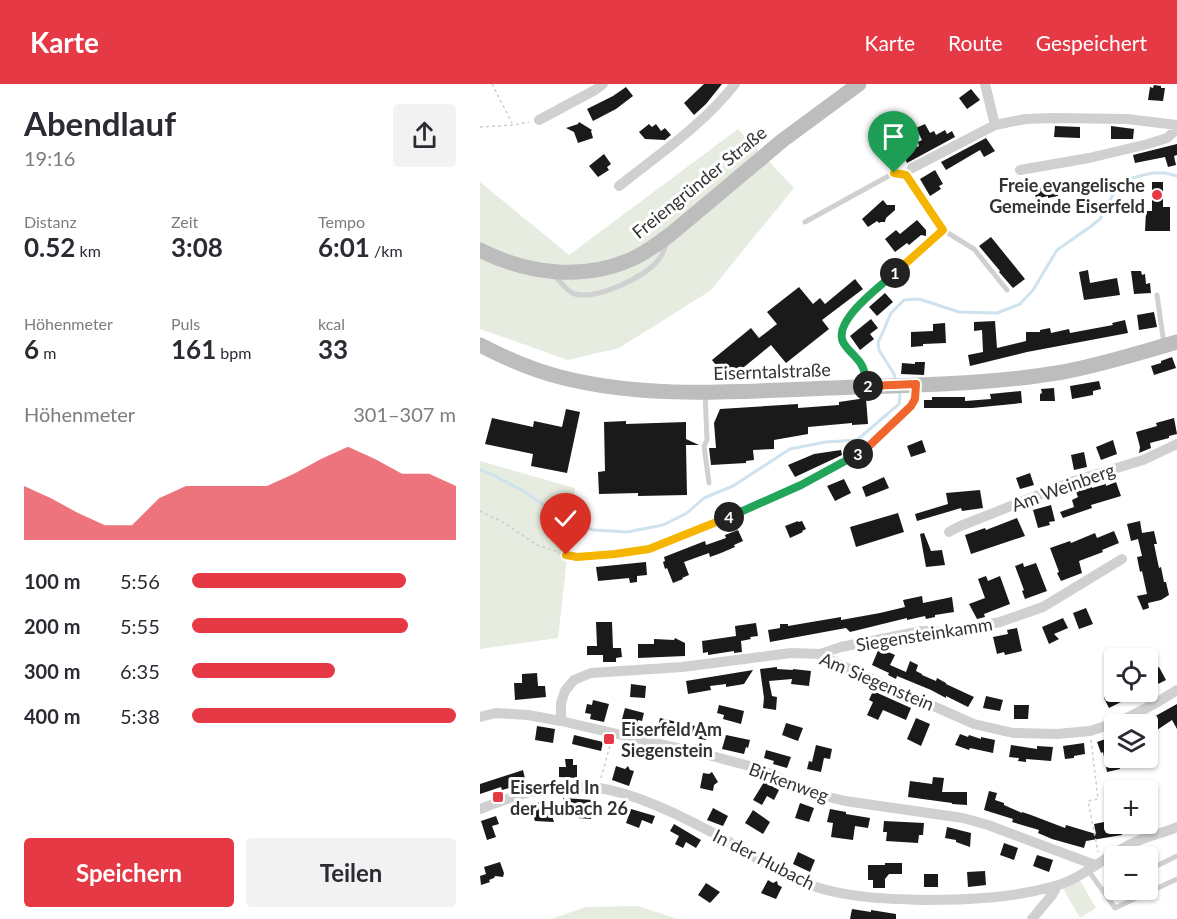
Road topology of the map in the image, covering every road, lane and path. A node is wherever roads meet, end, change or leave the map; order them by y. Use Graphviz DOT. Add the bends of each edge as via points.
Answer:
graph roads {
  1 [pos="492,84"];
  2 [pos="603,84"];
  3 [pos="735,84"];
  4 [pos="859,84"];
  5 [pos="985,84"];
  6 [pos="539,120"];
  7 [pos="513,125"];
  8 [pos="995,125"];
  9 [pos="480,127"];
  10 [pos="1177,127"];
  11 [pos="912,168"];
  12 [pos="1020,170"];
  13 [pos="619,186"];
  14 [pos="805,222"];
  15 [pos="943,230"];
  16 [pos="671,234"];
  17 [pos="480,250"];
  18 [pos="552,272"];
  19 [pos="1007,290"];
  20 [pos="1157,295"];
  21 [pos="1171,343"];
  22 [pos="480,345"];
  23 [pos="904,385"];
  24 [pos="868,386"];
  25 [pos="705,393"];
  26 [pos="1177,444"];
  27 [pos="709,483"];
  28 [pos="480,511"];
  29 [pos="949,532"];
  30 [pos="577,557"];
  31 [pos="1122,559"];
  32 [pos="820,654"];
  33 [pos="1177,690"];
  34 [pos="480,717"];
  35 [pos="561,721"];
  36 [pos="1090,730"];
  37 [pos="613,734"];
  38 [pos="599,788"];
  39 [pos="480,809"];
  40 [pos="1177,826"];
  41 [pos="1177,856"];
  42 [pos="1094,865"];
  43 [pos="1158,865"];
  44 [pos="1177,879"];
  45 [pos="1057,886"];
  46 [pos="1102,891"];
  47 [pos="1032,919"];
  1 -- 7 [label="path"];
  2 -- 6 [label="street"];
  3 -- 13 [label="street" via="681,138"];
  4 -- 16 [label="main road, Freiengründer Straße" via="783,140"];
  5 -- 8 [label="street"];
  6 -- 7 [label="path"];
  7 -- 9 [label="path"];
  8 -- 10 [label="street" via="1052,118 1128,119"];
  8 -- 11 [label="street"];
  10 -- 12 [label="street" via="1167,138 1148,144"];
  14 -- 15 [label="lane" via="894,173 906,175"];
  15 -- 19 [label="lane" via="974,249"];
  15 -- 24 [label="lane" via="844,323 844,343 862,365"];
  16 -- 18 [label="main road, Freiengründer Straße" via="632,259 592,270"];
  16 -- 18 [label="lane" via="660,258 649,269 606,291 574,294"];
  17 -- 18 [label="main road, Freiengründer Straße" via="511,264"];
  20 -- 21 [label="lane"];
  21 -- 23 [label="main road, Eiserntalstraße" via="1061,372"];
  22 -- 25 [label="main road, Eiserntalstraße" via="558,377 595,385"];
  23 -- 24 [label="main road, Eiserntalstraße"];
  23 -- 30 [label="street" via="915,399 911,406 854,457 801,485 649,549"];
  24 -- 25 [label="main road, Eiserntalstraße"];
  25 -- 27 [label="lane" via="704,446"];
  26 -- 29 [label="street, Am Weinberg"];
  28 -- 30 [label="path" via="537,545"];
  31 -- 32 [label="street, Siegensteinkamm" via="1043,607 1000,622 955,632 922,631 841,646"];
  32 -- 35 [label="street, Am Siegenstein" via="790,653 682,667 591,673 574,680 566,691"];
  32 -- 36 [label="street, Am Siegenstein" via="974,724 1013,733"];
  33 -- 36 [label="street, Am Siegenstein" via="1121,721"];
  34 -- 35 [label="street, Birkenweg" via="496,713"];
  35 -- 37 [label="street, Birkenweg"];
  36 -- 42 [label="path" via="1098,799 1088,801"];
  37 -- 38 [label="path"];
  37 -- 42 [label="street, Birkenweg" via="757,768 812,793 845,801 963,818"];
  38 -- 39 [label="street, In der Hubach" via="553,788"];
  38 -- 45 [label="street, In der Hubach" via="667,811 793,879 838,893 881,899 967,899"];
  40 -- 42 [label="street"];
  41 -- 43 [label="lane"];
  42 -- 45 [label="street"];
  42 -- 46 [label="lane"];
  44 -- 46 [label="lane" via="1115,908"];
  45 -- 47 [label="street"];
}
